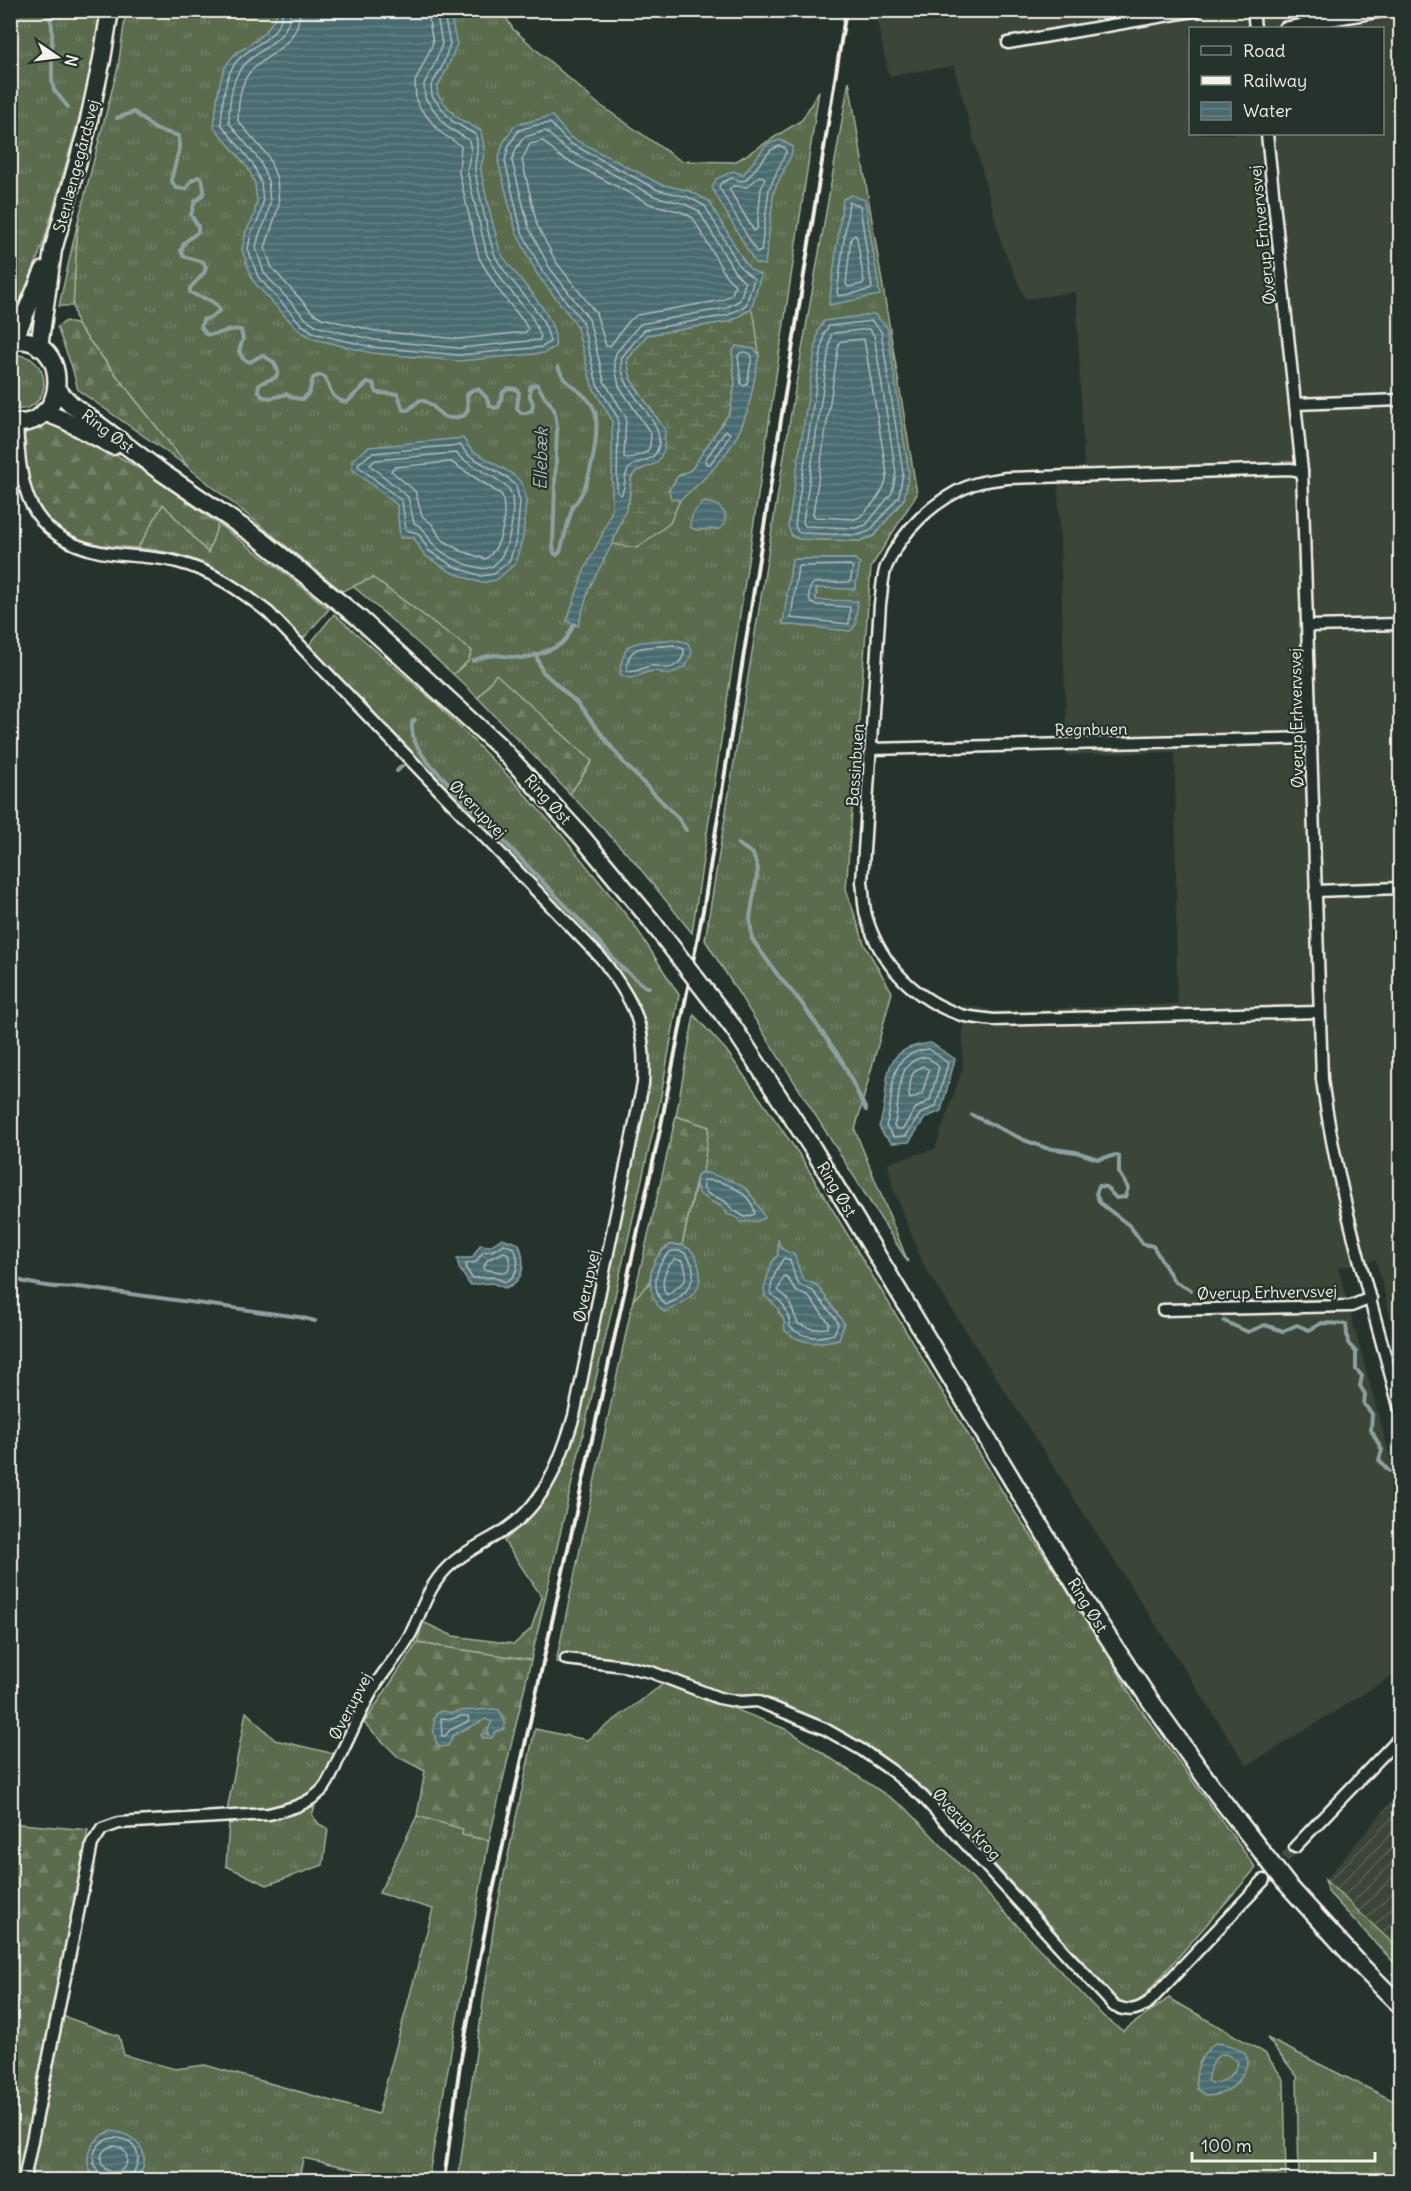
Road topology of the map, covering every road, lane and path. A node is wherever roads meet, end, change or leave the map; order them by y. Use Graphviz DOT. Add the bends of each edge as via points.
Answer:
graph roads {
  1 [pos="110,10"];
  2 [pos="1199,10"];
  3 [pos="1253,10"];
  4 [pos="1388,10"];
  5 [pos="1255,27"];
  6 [pos="1290,27"];
  7 [pos="1008,44"];
  8 [pos="1267,135"];
  9 [pos="53,250"];
  10 [pos="12,341"];
  11 [pos="39,347"];
  12 [pos="57,390"];
  13 [pos="1401,400"];
  14 [pos="1295,404"];
  15 [pos="44,412"];
  16 [pos="14,422"];
  17 [pos="160,471"];
  18 [pos="1302,471"];
  19 [pos="1401,624"];
  20 [pos="1309,626"];
  21 [pos="1311,738"];
  22 [pos="871,749"];
  23 [pos="1401,888"];
  24 [pos="1316,891"];
  25 [pos="1319,1012"];
  26 [pos="1371,1298"];
  27 [pos="1163,1310"];
  28 [pos="1401,1410"];
  29 [pos="566,1659"];
  30 [pos="1401,1737"];
  31 [pos="1295,1847"];
  32 [pos="1264,1880"];
  33 [pos="1401,2005"];
  34 [pos="24,2181"];
  1 -- 9 [label="main road, Stenlængegårdsvej" via="87,129"];
  2 -- 7 [label="street"];
  3 -- 5 [label="street"];
  4 -- 6 [label="street"];
  8 -- 14 [label="street, Øverup Erhvervsvej"];
  9 -- 10 [label="main road, Stenlængegårdsvej"];
  9 -- 11 [label="main road, Stenlængegårdsvej"];
  10 -- 11 [label="main road"];
  11 -- 12 [label="main road" via="55,365"];
  12 -- 15 [label="main road"];
  12 -- 17 [label="main road, Ring Øst"];
  13 -- 14 [label="street"];
  14 -- 18 [label="street, Øverup Erhvervsvej"];
  15 -- 16 [label="main road" via="31,420"];
  15 -- 17 [label="main road, Ring Øst"];
  16 -- 34 [label="street, Øverupvej" via="20,471 28,500 39,518 55,534 76,545 100,552 175,561 205,571 236,587 269,613 601,958 623,986 634,1009 645,1058 643,1084 574,1416 564,1452 549,1481 525,1514 448,1566 435,1582 411,1633 375,1686 324,1788 308,1801 269,1814 119,1823 102,1829 92,1844"];
  17 -- 33 [label="main road, Ring Øst, bridge" via="260,539 359,618 499,746 649,918 733,1027 813,1149 1144,1693 1286,1883"];
  18 -- 20 [label="street, Øverup Erhvervsvej"];
  18 -- 22 [label="street, Bassinbuen" via="1007,478 972,485 941,500 919,518 885,568"];
  19 -- 20 [label="street"];
  20 -- 21 [label="street, Øverup Erhvervsvej"];
  21 -- 22 [label="street, Regnbuen"];
  21 -- 24 [label="street, Øverup Erhvervsvej"];
  22 -- 25 [label="street, Bassinbuen" via="862,882 867,918 884,957 906,983 930,1002 963,1016 993,1020"];
  23 -- 24 [label="street"];
  24 -- 25 [label="street, Øverup Erhvervsvej"];
  25 -- 26 [label="street, Øverup Erhvervsvej" via="1328,1120 1344,1200"];
  26 -- 27 [label="street, Øverup Erhvervsvej" via="1350,1305"];
  26 -- 28 [label="street, Øverup Erhvervsvej"];
  29 -- 32 [label="street, Øverup Krog" via="624,1666 719,1698 757,1701 825,1729 862,1750 922,1796 1114,2006 1127,2011 1138,2010 1149,2002"];
  30 -- 31 [label="street"];
}
